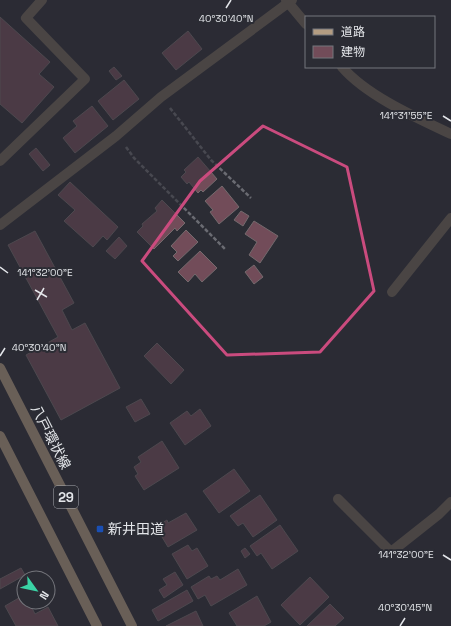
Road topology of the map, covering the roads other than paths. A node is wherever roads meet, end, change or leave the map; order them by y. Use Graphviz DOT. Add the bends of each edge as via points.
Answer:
graph roads {
  1 [pos="42,0"];
  2 [pos="288,1"];
  3 [pos="305,23"];
  4 [pos="343,68"];
  5 [pos="451,134"];
  6 [pos="0,161"];
  7 [pos="451,218"];
  8 [pos="0,224"];
  9 [pos="392,292"];
  10 [pos="0,368"];
  11 [pos="0,436"];
  12 [pos="338,499"];
  13 [pos="451,502"];
  14 [pos="97,626"];
  15 [pos="132,626"];
  1 -- 6 [label="street" via="26,18 85,79"];
  2 -- 3 [label="street"];
  2 -- 8 [label="street"];
  4 -- 5 [label="street" via="350,76 401,111"];
  7 -- 9 [label="street"];
  10 -- 15 [label="main road, 八戸環状線 / 29"];
  11 -- 14 [label="main road, 29"];
  12 -- 13 [label="street" via="391,552"];
}
